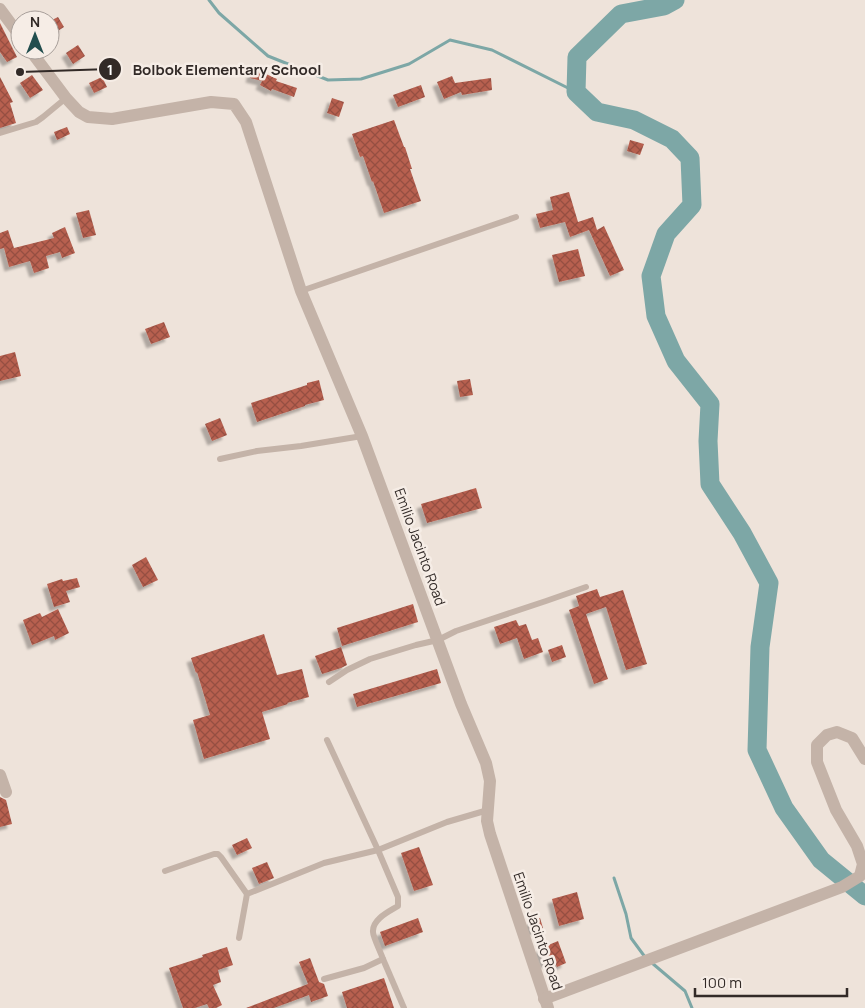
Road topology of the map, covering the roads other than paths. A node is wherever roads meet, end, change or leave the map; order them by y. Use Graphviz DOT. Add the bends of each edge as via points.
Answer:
graph roads {
  1 [pos="0,9"];
  2 [pos="10,22"];
  3 [pos="38,60"];
  4 [pos="66,98"];
  5 [pos="0,133"];
  6 [pos="516,217"];
  7 [pos="301,291"];
  8 [pos="362,436"];
  9 [pos="220,460"];
  10 [pos="586,587"];
  11 [pos="438,640"];
  12 [pos="329,682"];
  13 [pos="327,740"];
  14 [pos="865,759"];
  15 [pos="0,776"];
  16 [pos="6,792"];
  17 [pos="488,810"];
  18 [pos="378,850"];
  19 [pos="165,871"];
  20 [pos="247,894"];
  21 [pos="239,938"];
  22 [pos="383,959"];
  23 [pos="324,979"];
  24 [pos="546,1003"];
  25 [pos="404,1008"];
  1 -- 2 [label="street"];
  3 -- 4 [label="street"];
  4 -- 5 [label="lane" via="36,122"];
  4 -- 7 [label="street, Emilio Jacinto Road" via="88,117 112,119 211,102 234,104 246,122"];
  6 -- 7 [label="lane"];
  7 -- 8 [label="street, Emilio Jacinto Road"];
  8 -- 9 [label="lane" via="257,451"];
  8 -- 11 [label="street, Emilio Jacinto Road"];
  10 -- 11 [label="lane"];
  11 -- 12 [label="lane" via="370,659"];
  11 -- 17 [label="street, Emilio Jacinto Road" via="486,763 490,781"];
  13 -- 18 [label="lane"];
  14 -- 24 [label="street" via="852,738 837,732 827,735 817,745 817,762 863,864 860,876 848,884"];
  15 -- 16 [label="street"];
  17 -- 18 [label="lane" via="446,822"];
  17 -- 24 [label="street, Emilio Jacinto Road" via="490,834"];
  18 -- 20 [label="lane" via="324,863"];
  18 -- 22 [label="lane" via="398,897 398,906 381,917 373,932"];
  19 -- 20 [label="lane" via="218,854"];
  20 -- 21 [label="lane"];
  22 -- 23 [label="lane"];
  22 -- 25 [label="lane"];
}
